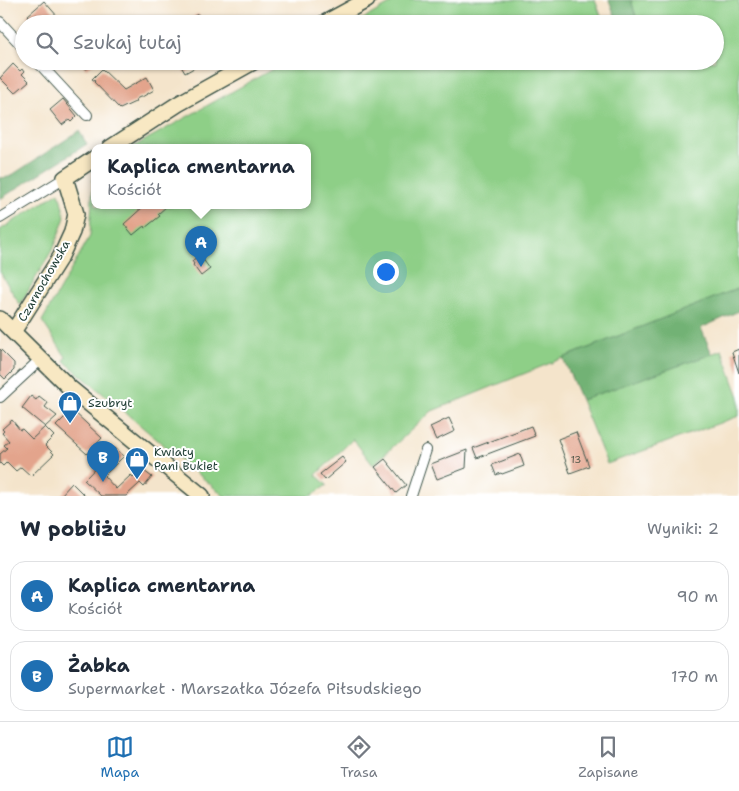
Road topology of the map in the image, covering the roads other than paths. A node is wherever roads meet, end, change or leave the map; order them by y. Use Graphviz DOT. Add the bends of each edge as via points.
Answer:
graph roads {
  1 [pos="367,0"];
  2 [pos="339,15"];
  3 [pos="0,22"];
  4 [pos="15,38"];
  5 [pos="44,70"];
  6 [pos="239,70"];
  7 [pos="87,115"];
  8 [pos="116,144"];
  9 [pos="91,161"];
  10 [pos="65,178"];
  11 [pos="0,218"];
  12 [pos="0,319"];
  13 [pos="13,332"];
  14 [pos="41,360"];
  15 [pos="2,395"];
  16 [pos="426,450"];
  17 [pos="202,496"];
  18 [pos="411,496"];
  1 -- 2 [label="street"];
  3 -- 4 [label="street"];
  5 -- 7 [label="street"];
  6 -- 8 [label="street"];
  9 -- 10 [label="street"];
  10 -- 11 [label="street"];
  10 -- 13 [label="street, Czarnochowska" via="76,214 72,232 61,256"];
  12 -- 13 [label="street"];
  13 -- 14 [label="street"];
  14 -- 15 [label="street"];
  14 -- 17 [label="street" via="70,388"];
  16 -- 18 [label="street"];
}
